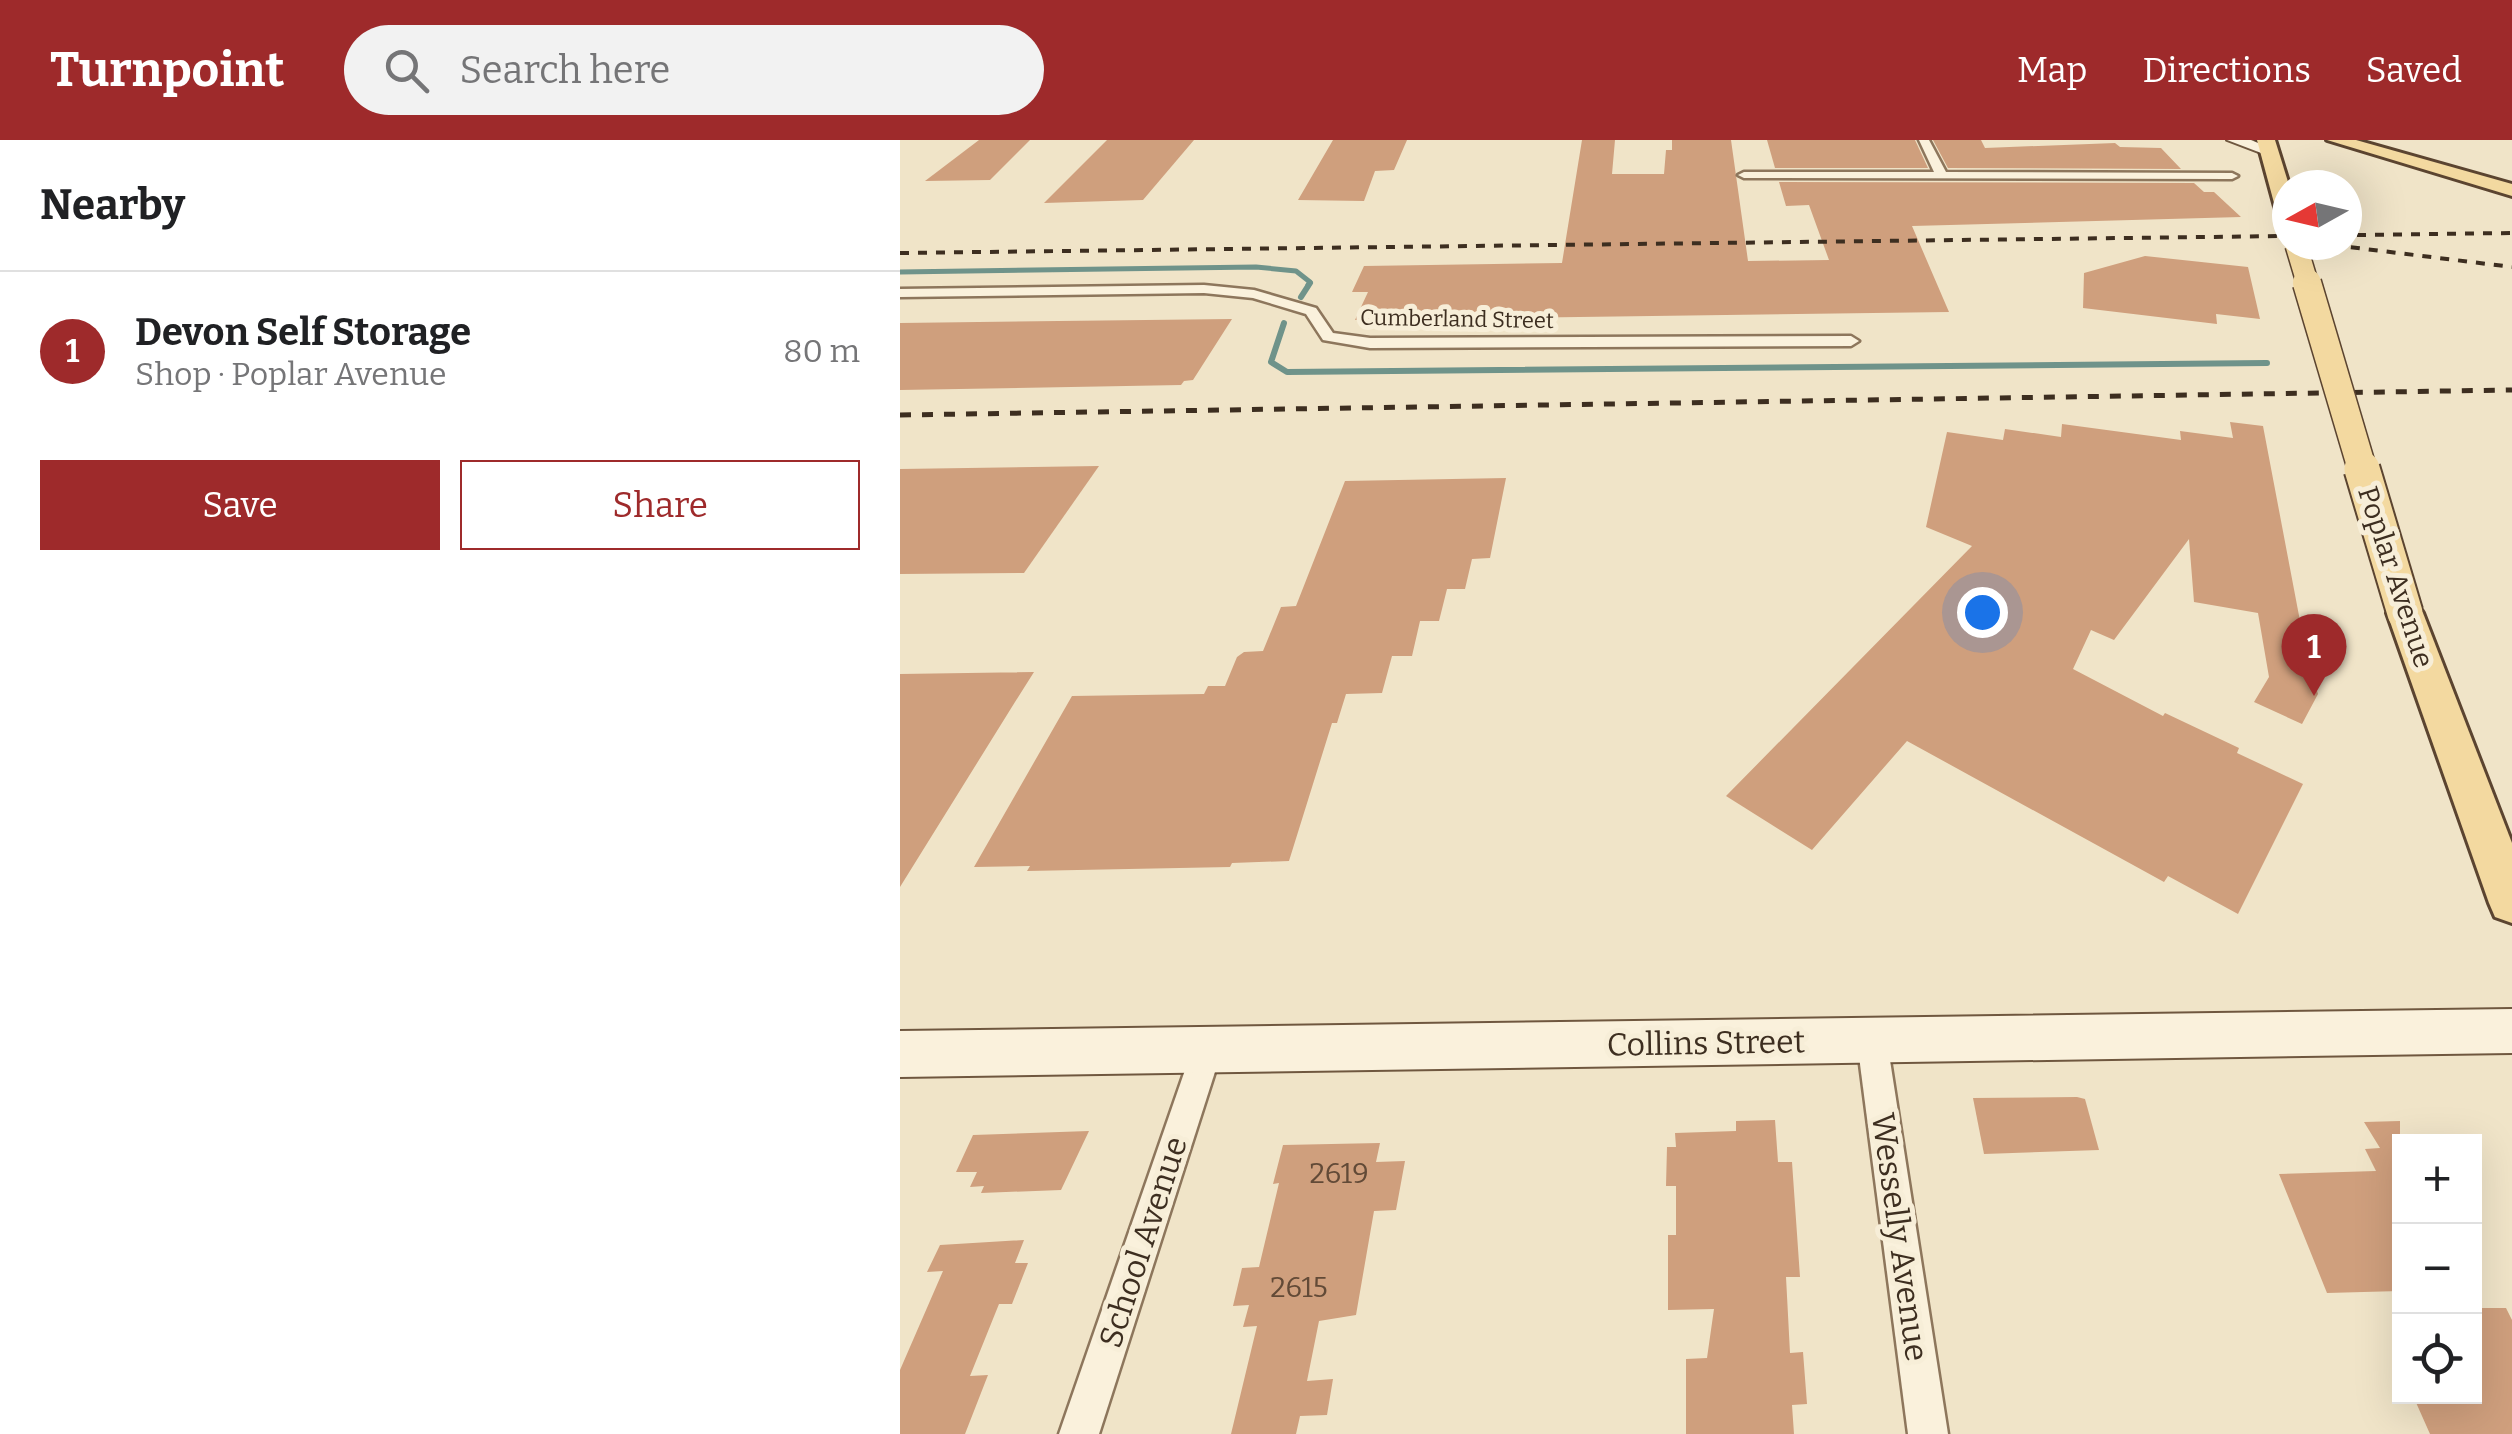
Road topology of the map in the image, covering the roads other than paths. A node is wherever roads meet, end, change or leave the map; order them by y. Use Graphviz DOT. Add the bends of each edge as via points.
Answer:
graph roads {
  1 [pos="1924,140"];
  2 [pos="2235,140"];
  3 [pos="2339,141"];
  4 [pos="2267,145"];
  5 [pos="2482,161"];
  6 [pos="2274,170"];
  7 [pos="1941,174"];
  8 [pos="2512,174"];
  9 [pos="1744,175"];
  10 [pos="2232,176"];
  11 [pos="2512,190"];
  12 [pos="2300,260"];
  13 [pos="900,293"];
  14 [pos="1851,341"];
  15 [pos="2498,839"];
  16 [pos="2512,903"];
  17 [pos="2512,1031"];
  18 [pos="1872,1041"];
  19 [pos="1207,1050"];
  20 [pos="900,1054"];
  21 [pos="1079,1434"];
  22 [pos="1928,1434"];
  1 -- 7 [label="street"];
  2 -- 4 [label="street"];
  3 -- 11 [label="main road"];
  4 -- 6 [label="main road"];
  5 -- 8 [label="main road"];
  7 -- 9 [label="street"];
  7 -- 10 [label="street"];
  12 -- 15 [label="main road, Poplar Avenue, bridge" via="2405,612"];
  13 -- 14 [label="street, Cumberland Street" via="1254,294 1311,310 1328,338 1370,343"];
  15 -- 16 [label="main road, Poplar Avenue"];
  17 -- 18 [label="street, Collins Street"];
  18 -- 19 [label="street, Collins Street"];
  18 -- 22 [label="street, Wesselly Avenue"];
  19 -- 20 [label="street, Collins Street"];
  19 -- 21 [label="street, School Avenue"];
}
